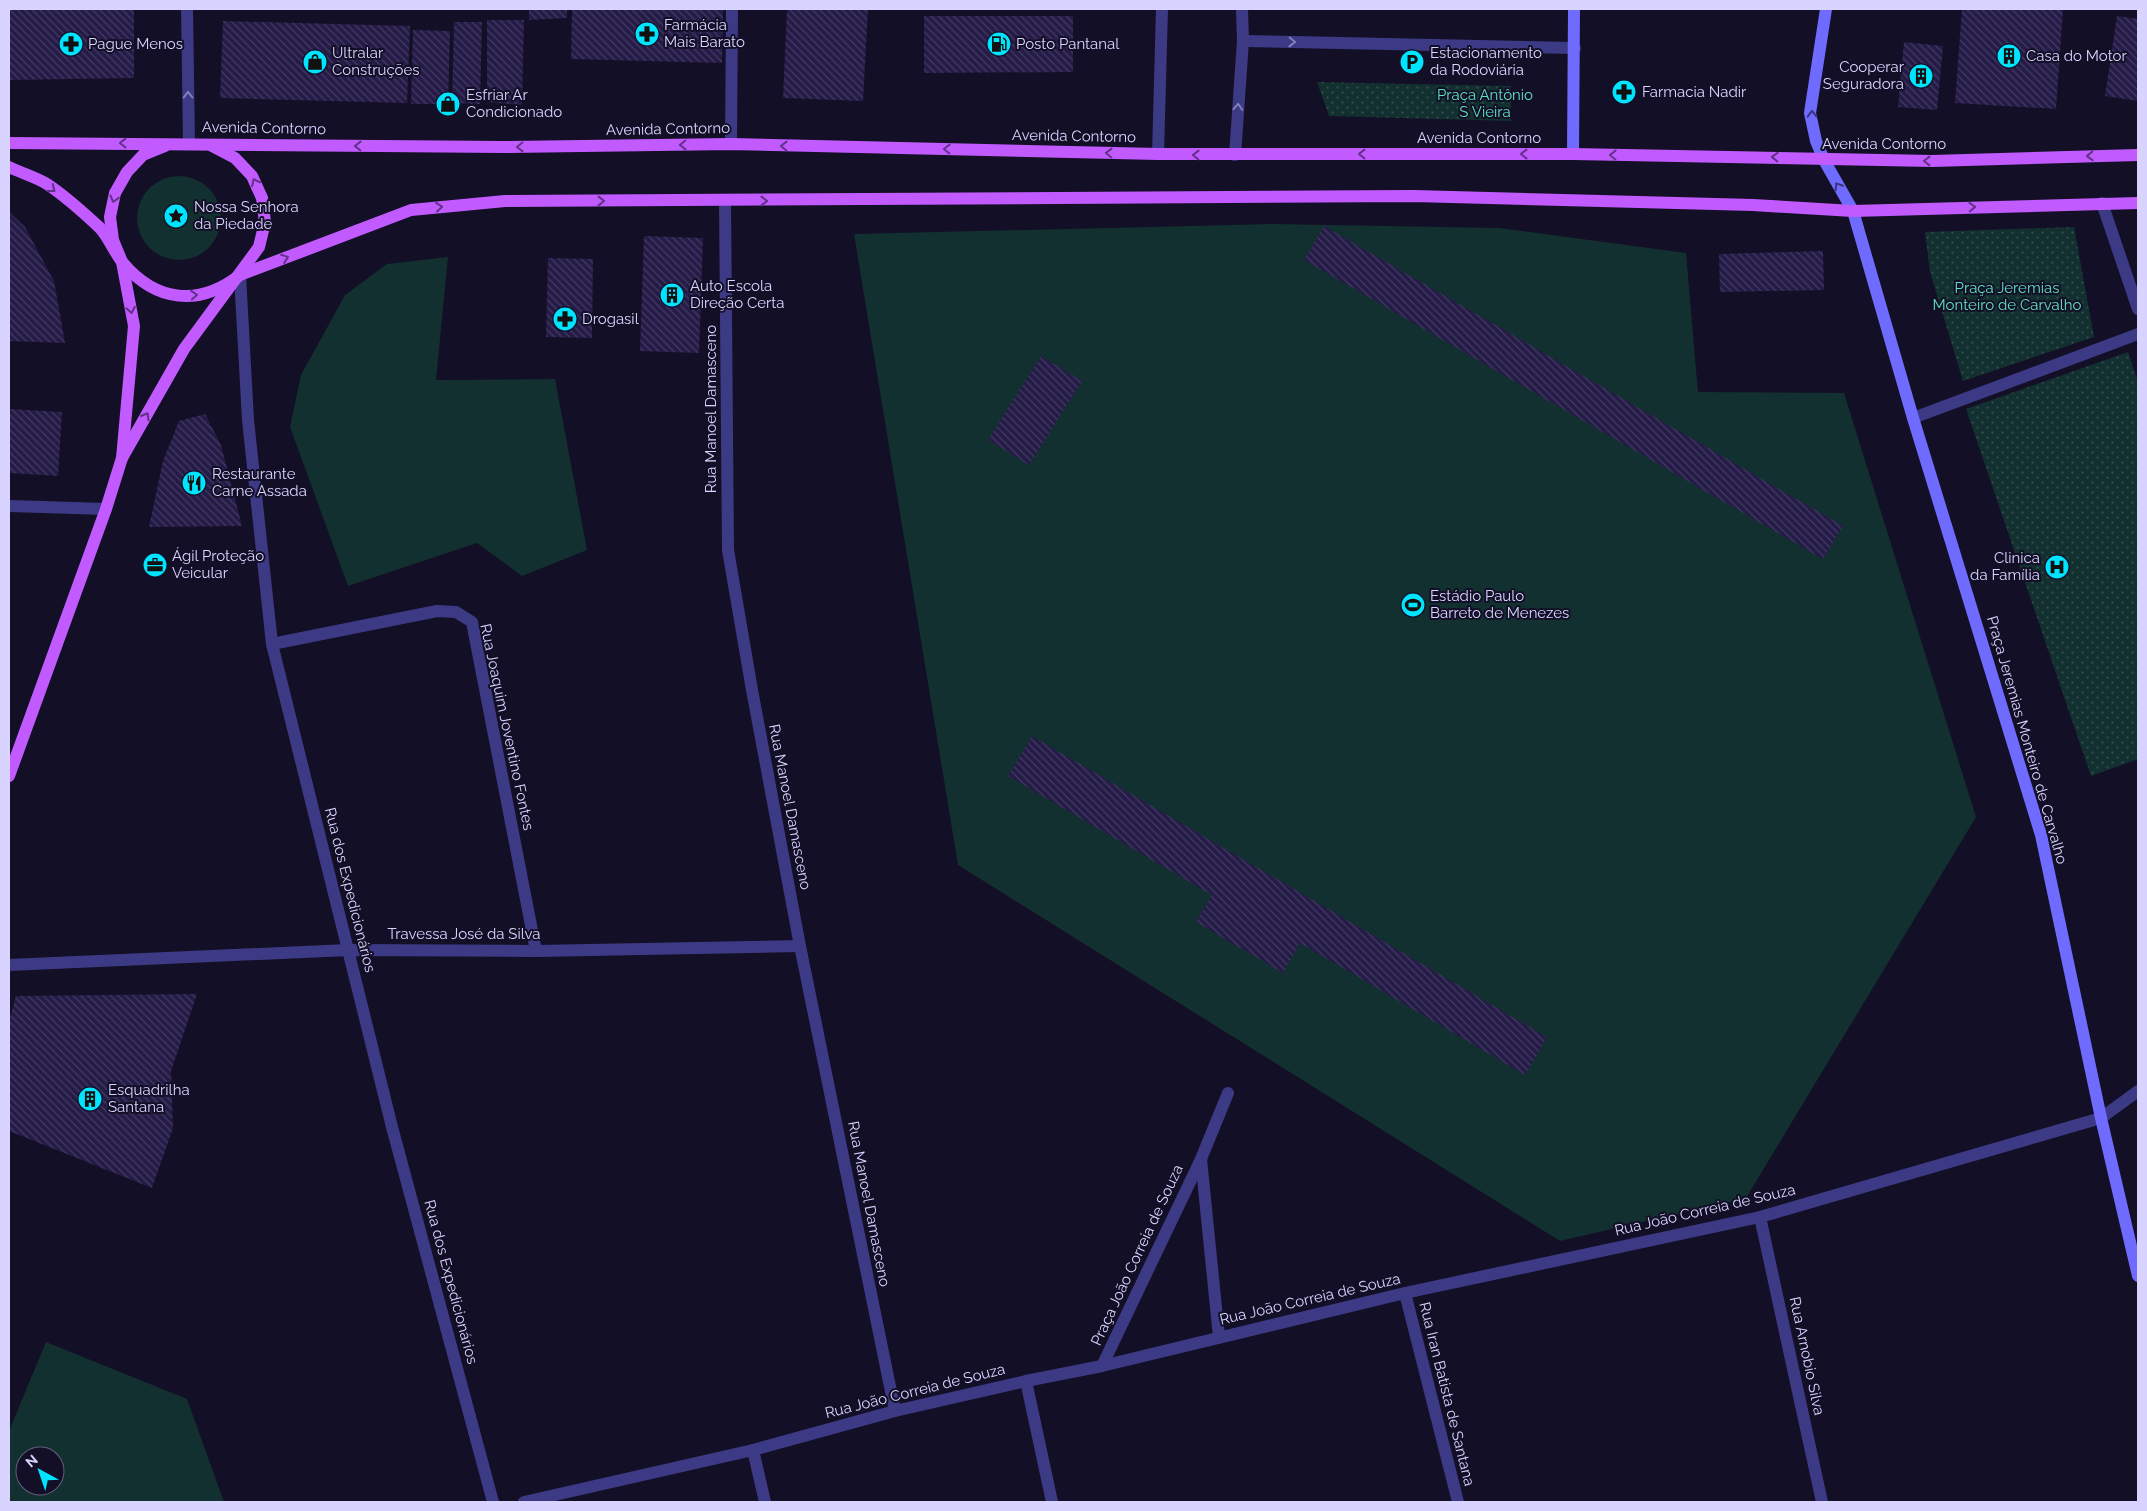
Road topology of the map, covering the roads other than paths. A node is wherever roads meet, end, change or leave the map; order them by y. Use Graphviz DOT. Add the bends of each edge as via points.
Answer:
graph roads {
  1 [pos="187,9"];
  2 [pos="732,9"];
  3 [pos="1162,9"];
  4 [pos="1242,9"];
  5 [pos="1574,9"];
  6 [pos="1826,9"];
  7 [pos="1243,41"];
  8 [pos="1575,48"];
  9 [pos="9,143"];
  10 [pos="189,144"];
  11 [pos="731,144"];
  12 [pos="1158,154"];
  13 [pos="1573,154"];
  14 [pos="1235,155"];
  15 [pos="2138,155"];
  16 [pos="1824,160"];
  17 [pos="9,167"];
  18 [pos="724,201"];
  19 [pos="2102,203"];
  20 [pos="2138,203"];
  21 [pos="1854,211"];
  22 [pos="122,262"];
  23 [pos="240,275"];
  24 [pos="2138,309"];
  25 [pos="2138,334"];
  26 [pos="1913,418"];
  27 [pos="122,458"];
  28 [pos="9,506"];
  29 [pos="106,509"];
  30 [pos="272,644"];
  31 [pos="9,776"];
  32 [pos="800,946"];
  33 [pos="348,950"];
  34 [pos="536,951"];
  35 [pos="9,966"];
  36 [pos="2138,1091"];
  37 [pos="1228,1093"];
  38 [pos="2101,1118"];
  39 [pos="1200,1159"];
  40 [pos="1760,1217"];
  41 [pos="2138,1276"];
  42 [pos="1405,1293"];
  43 [pos="1219,1337"];
  44 [pos="1102,1366"];
  45 [pos="1026,1380"];
  46 [pos="895,1411"];
  47 [pos="753,1450"];
  48 [pos="493,1502"];
  49 [pos="524,1502"];
  50 [pos="765,1502"];
  51 [pos="1052,1502"];
  52 [pos="1458,1502"];
  53 [pos="1822,1502"];
  10 -- 1 [label="street, one-way"];
  2 -- 11 [label="street"];
  3 -- 12 [label="street"];
  4 -- 7 [label="street"];
  5 -- 8 [label="street"];
  16 -- 6 [label="street, Praça Jeremias Monteiro de Carvalho, one-way" via="1810,113"];
  7 -- 8 [label="street, one-way"];
  14 -- 7 [label="street, one-way"];
  8 -- 13 [label="street"];
  10 -- 9 [label="main road, Avenida Contorno, one-way"];
  11 -- 10 [label="main road, Avenida Contorno, one-way" via="503,147"];
  10 -- 22 [label="main road, one-way" via="165,145 144,155 126,172 115,193 110,217 113,240"];
  23 -- 10 [label="main road, one-way" via="260,247 265,222 262,198 252,176 235,158 213,146"];
  12 -- 11 [label="main road, Avenida Contorno, one-way"];
  14 -- 12 [label="main road, Avenida Contorno, one-way"];
  13 -- 14 [label="main road, Avenida Contorno, one-way"];
  16 -- 13 [label="main road, Avenida Contorno, one-way"];
  15 -- 16 [label="main road, Avenida Contorno, one-way" via="1932,161"];
  21 -- 16 [label="street, Praça Jeremias Monteiro de Carvalho, one-way"];
  17 -- 22 [label="main road, one-way" via="46,184 74,206 101,229"];
  18 -- 21 [label="main road, one-way" via="1414,196 1753,205"];
  23 -- 18 [label="main road, one-way" via="411,210 505,201"];
  18 -- 32 [label="street, Rua Manoel Damasceno" via="728,550"];
  19 -- 20 [label="main road"];
  21 -- 19 [label="main road, one-way"];
  19 -- 24 [label="street"];
  21 -- 26 [label="street, Praça Jeremias Monteiro de Carvalho"];
  22 -- 23 [label="main road, one-way" via="143,283 169,295 198,296 225,286"];
  22 -- 27 [label="main road, one-way" via="134,326"];
  27 -- 23 [label="main road, one-way" via="184,349"];
  23 -- 30 [label="street, Rua dos Expedicionários" via="248,420"];
  25 -- 26 [label="street"];
  26 -- 38 [label="street, Praça Jeremias Monteiro de Carvalho" via="2041,835"];
  27 -- 29 [label="main road"];
  28 -- 29 [label="street"];
  29 -- 31 [label="main road"];
  30 -- 33 [label="street, Rua dos Expedicionários"];
  30 -- 34 [label="street, Rua Joaquim Joventino Fontes" via="437,611 456,612 472,622"];
  32 -- 34 [label="street, Travessa José da Silva"];
  32 -- 46 [label="street, Rua Manoel Damasceno"];
  33 -- 34 [label="street, Travessa José da Silva"];
  33 -- 35 [label="street, Travessa José da Silva"];
  33 -- 48 [label="street, Rua dos Expedicionários"];
  36 -- 38 [label="street"];
  37 -- 39 [label="street, Praça João Correia de Souza"];
  38 -- 40 [label="street, Rua João Correia de Souza"];
  38 -- 41 [label="street, Praça Jeremias Monteiro de Carvalho"];
  39 -- 43 [label="street, Praça João Correia de Souza"];
  39 -- 44 [label="street, Praça João Correia de Souza"];
  40 -- 42 [label="street, Rua João Correia de Souza"];
  40 -- 53 [label="street, Rua Arnobio Silva"];
  42 -- 43 [label="street, Rua João Correia de Souza"];
  42 -- 52 [label="street, Rua Iran Batista de Santana"];
  43 -- 44 [label="street, Rua João Correia de Souza"];
  44 -- 45 [label="street, Rua João Correia de Souza"];
  45 -- 46 [label="street, Rua João Correia de Souza"];
  45 -- 51 [label="street"];
  46 -- 47 [label="street, Rua João Correia de Souza"];
  47 -- 49 [label="street, Rua João Correia de Souza"];
  47 -- 50 [label="street"];
}
